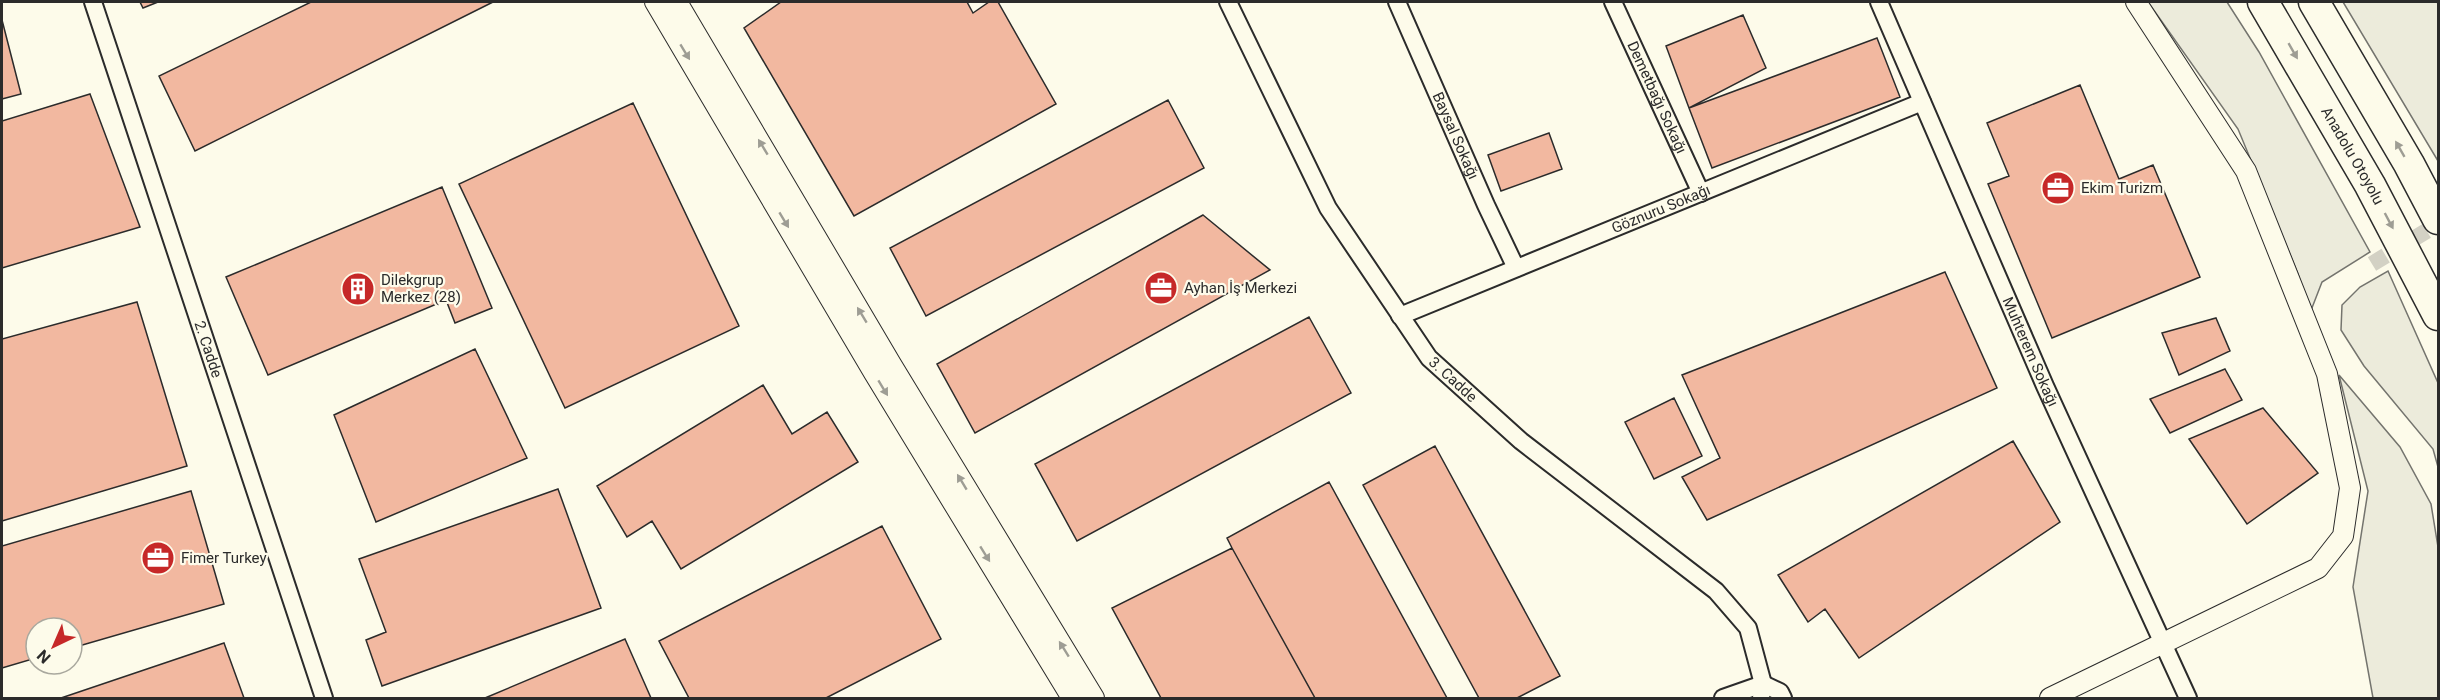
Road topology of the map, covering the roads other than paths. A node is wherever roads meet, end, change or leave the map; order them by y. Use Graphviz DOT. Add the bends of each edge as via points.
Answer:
graph roads {
  1 [pos="93,2"];
  2 [pos="655,2"];
  3 [pos="677,2"];
  4 [pos="1230,2"];
  5 [pos="1397,2"];
  6 [pos="1613,2"];
  7 [pos="1879,2"];
  8 [pos="2136,2"];
  9 [pos="2263,2"];
  10 [pos="2314,2"];
  11 [pos="1922,102"];
  12 [pos="1701,192"];
  13 [pos="2439,219"];
  14 [pos="1516,268"];
  15 [pos="2439,315"];
  16 [pos="1400,316"];
  17 [pos="2164,644"];
  18 [pos="1762,692"];
  19 [pos="324,699"];
  20 [pos="1072,699"];
  21 [pos="1094,699"];
  22 [pos="1723,699"];
  23 [pos="1783,699"];
  24 [pos="2050,699"];
  25 [pos="2188,699"];
  1 -- 19 [label="street, 2. Cadde"];
  2 -- 20 [label="street, one-way"];
  21 -- 3 [label="street, one-way"];
  4 -- 16 [label="street, 3. Cadde" via="1328,208"];
  5 -- 14 [label="street, Baysal Sokağı"];
  6 -- 12 [label="street, Demetbağı Sokağı"];
  7 -- 11 [label="street, Muhterem Sokağı"];
  8 -- 17 [label="street" via="2246,171 2327,374 2350,488 2343,536 2318,568"];
  9 -- 15 [label="highway, Anadolu Otoyolu, one-way" via="2370,184"];
  13 -- 10 [label="highway, one-way"];
  11 -- 12 [label="street, Göznuru Sokağı"];
  11 -- 17 [label="street, Muhterem Sokağı" via="2045,386"];
  12 -- 14 [label="street, Göznuru Sokağı"];
  14 -- 16 [label="street, Göznuru Sokağı"];
  16 -- 18 [label="street, 3. Cadde" via="1428,358 1521,441 1716,591 1748,628"];
  17 -- 24 [label="street"];
  17 -- 25 [label="street, Muhterem Sokağı"];
  18 -- 22 [label="street"];
  18 -- 23 [label="street" via="1780,692"];
}
